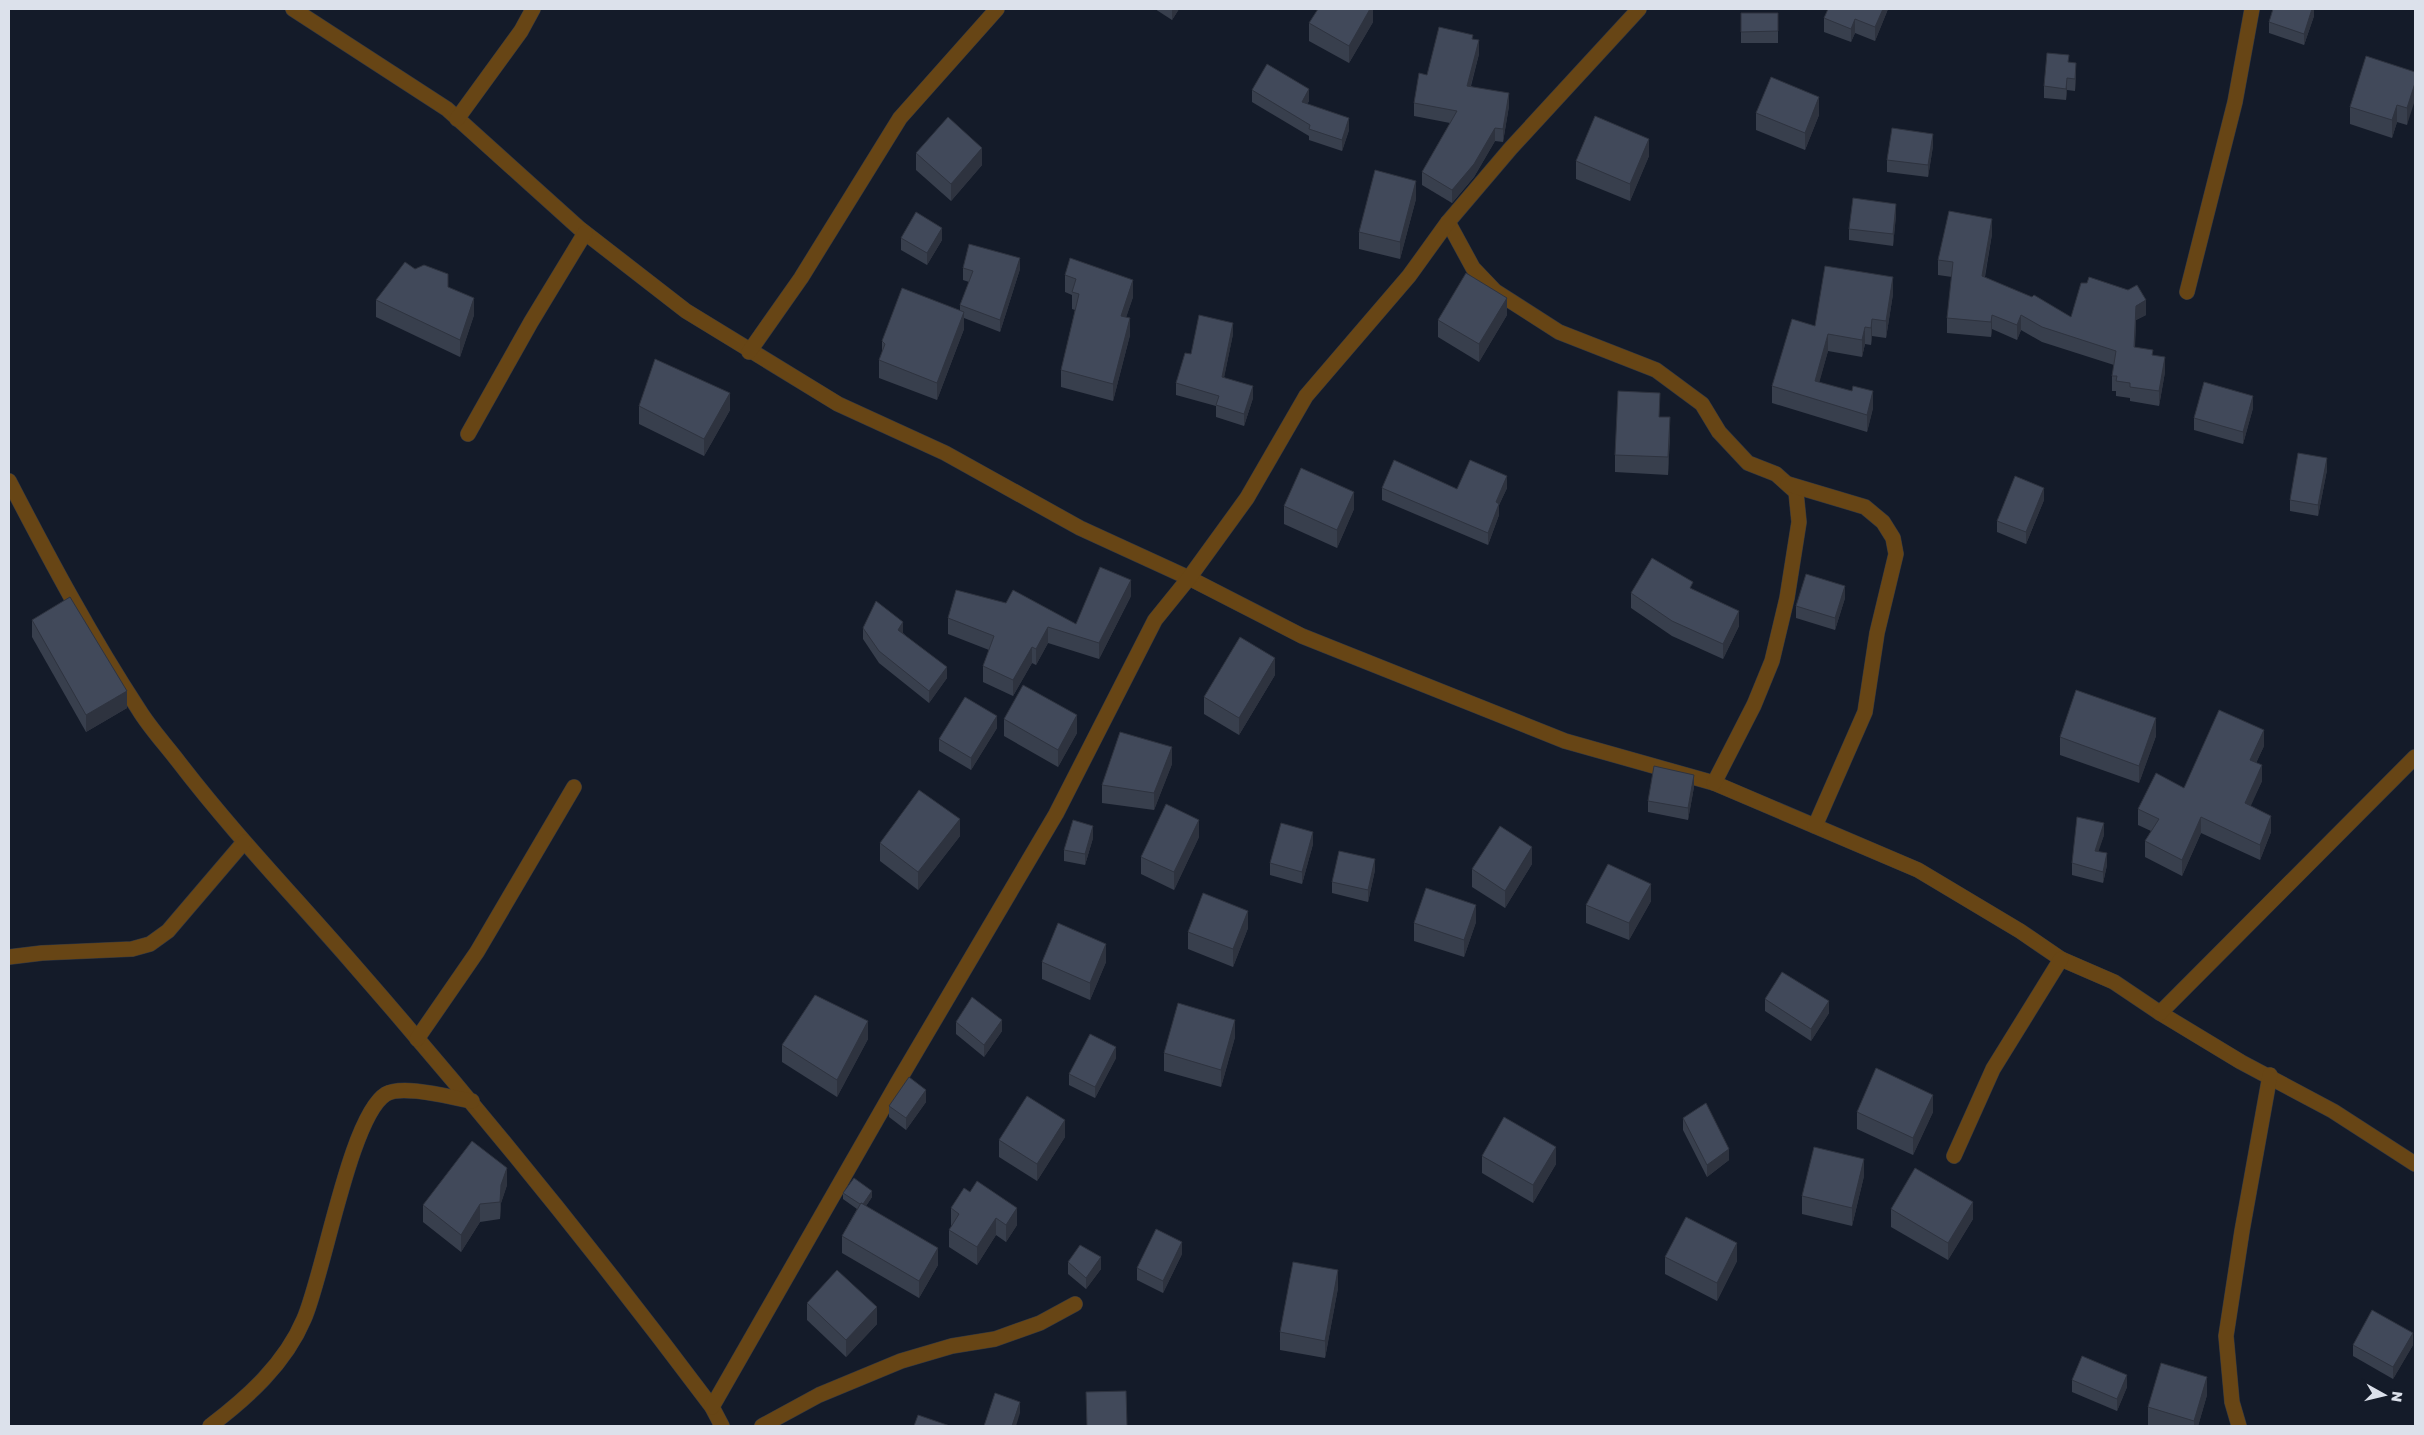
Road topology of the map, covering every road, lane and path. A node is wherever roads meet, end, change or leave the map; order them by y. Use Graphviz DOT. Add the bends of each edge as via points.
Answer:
graph roads {
  1 [pos="293,9"];
  2 [pos="533,9"];
  3 [pos="996,9"];
  4 [pos="1639,9"];
  5 [pos="2252,9"];
  6 [pos="458,119"];
  7 [pos="1448,222"];
  8 [pos="585,233"];
  9 [pos="2187,292"];
  10 [pos="749,352"];
  11 [pos="468,434"];
  12 [pos="9,481"];
  13 [pos="1787,484"];
  14 [pos="1189,578"];
  15 [pos="2415,757"];
  16 [pos="1714,783"];
  17 [pos="574,787"];
  18 [pos="1815,826"];
  19 [pos="244,842"];
  20 [pos="9,958"];
  21 [pos="2061,959"];
  22 [pos="2160,1013"];
  23 [pos="417,1039"];
  24 [pos="2270,1075"];
  25 [pos="472,1101"];
  26 [pos="1954,1156"];
  27 [pos="2415,1164"];
  28 [pos="1075,1304"];
  29 [pos="712,1407"];
  30 [pos="210,1426"];
  31 [pos="722,1426"];
  32 [pos="762,1426"];
  33 [pos="2239,1426"];
  1 -- 6 [label="street"];
  2 -- 6 [label="street"];
  3 -- 10 [label="street" via="900,118 801,278"];
  4 -- 7 [label="street" via="1517,141"];
  5 -- 9 [label="street" via="2234,102"];
  6 -- 8 [label="street"];
  7 -- 13 [label="street" via="1473,268 1494,291 1559,332 1656,370 1702,404 1718,432 1748,463 1776,474"];
  7 -- 14 [label="street" via="1409,276 1306,396 1247,498"];
  8 -- 10 [label="street" via="686,311"];
  8 -- 11 [label="street"];
  10 -- 14 [label="street" via="838,404 946,453 1080,528"];
  12 -- 19 [label="street" via="47,555 140,712"];
  13 -- 16 [label="street" via="1796,492 1799,522 1787,598 1772,662"];
  13 -- 18 [label="street" via="1865,507 1884,522 1893,538 1896,554 1877,633 1865,712"];
  14 -- 16 [label="street" via="1302,636 1479,708 1565,741"];
  14 -- 29 [label="street" via="1155,620 1056,814"];
  15 -- 22 [label="street"];
  16 -- 18 [label="street"];
  17 -- 23 [label="street" via="476,952"];
  18 -- 21 [label="street" via="1918,870"];
  19 -- 20 [label="street" via="168,930 150,944 132,949 42,953"];
  19 -- 23 [label="street"];
  21 -- 22 [label="street" via="2114,982"];
  21 -- 26 [label="street" via="1993,1069"];
  22 -- 24 [label="street" via="2241,1062"];
  23 -- 25 [label="street"];
  24 -- 27 [label="street"];
  24 -- 33 [label="street" via="2226,1336 2232,1402"];
  25 -- 29 [label="street" via="619,1283"];
  25 -- 30 [label="street" via="406,1090 388,1092 378,1100 365,1121 342,1185 320,1273 289,1349 238,1405"];
  28 -- 32 [label="street" via="1040,1323 995,1339 952,1346 901,1360 819,1395"];
  29 -- 31 [label="street"];
}
